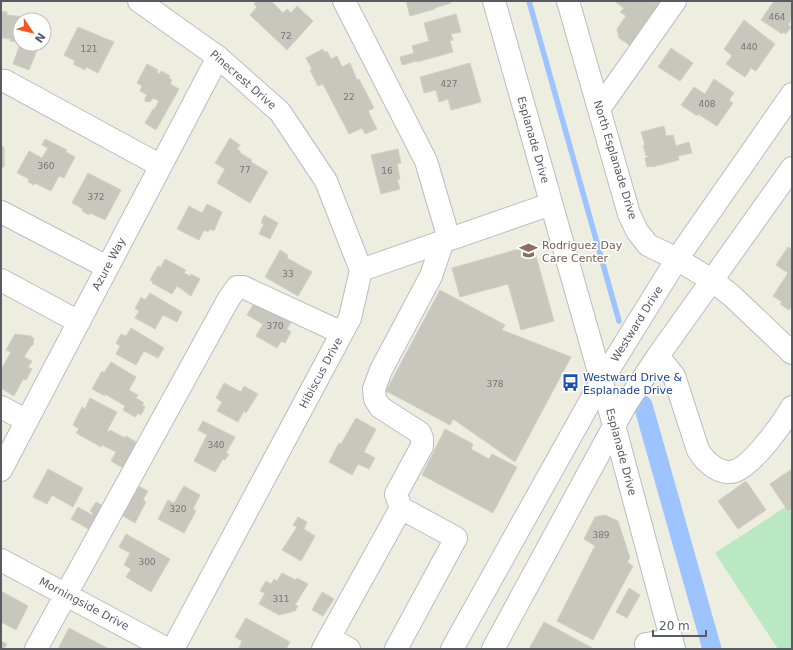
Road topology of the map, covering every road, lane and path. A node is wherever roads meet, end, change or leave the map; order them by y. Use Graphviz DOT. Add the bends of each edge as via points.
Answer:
graph roads {
  1 [pos="139,1"];
  2 [pos="344,1"];
  3 [pos="494,1"];
  4 [pos="568,1"];
  5 [pos="675,1"];
  6 [pos="218,57"];
  7 [pos="1,81"];
  8 [pos="792,94"];
  9 [pos="599,109"];
  10 [pos="161,166"];
  11 [pos="792,168"];
  12 [pos="551,204"];
  13 [pos="1,212"];
  14 [pos="446,240"];
  15 [pos="677,259"];
  16 [pos="107,267"];
  17 [pos="361,270"];
  18 [pos="1,280"];
  19 [pos="713,281"];
  20 [pos="79,322"];
  21 [pos="342,333"];
  22 [pos="792,353"];
  23 [pos="658,356"];
  24 [pos="601,382"];
  25 [pos="1,407"];
  26 [pos="792,407"];
  27 [pos="27,421"];
  28 [pos="614,425"];
  29 [pos="1,470"];
  30 [pos="401,508"];
  31 [pos="1,560"];
  32 [pos="66,594"];
  33 [pos="326,643"];
  34 [pos="673,644"];
  35 [pos="36,649"];
  36 [pos="167,649"];
  37 [pos="173,649"];
  38 [pos="349,649"];
  39 [pos="396,649"];
  40 [pos="452,649"];
  41 [pos="493,649"];
  42 [pos="647,649"];
  1 -- 6 [label="street, Pinecrest Drive"];
  2 -- 14 [label="street" via="426,161"];
  3 -- 12 [label="street, Esplanade Drive"];
  4 -- 9 [label="street, North Esplanade Drive"];
  5 -- 9 [label="street"];
  6 -- 10 [label="street, Azure Way"];
  6 -- 17 [label="street, Pinecrest Drive" via="280,112 326,181"];
  7 -- 10 [label="street"];
  8 -- 15 [label="street, Westward Drive"];
  9 -- 15 [label="street, North Esplanade Drive" via="629,214 637,231 648,245"];
  10 -- 16 [label="street, Azure Way"];
  11 -- 19 [label="street"];
  12 -- 14 [label="street"];
  12 -- 24 [label="street, Esplanade Drive"];
  13 -- 16 [label="street"];
  14 -- 17 [label="street"];
  14 -- 30 [label="street" via="431,276 381,370 374,389 374,399 380,407 420,433 422,438 422,446 396,494"];
  15 -- 19 [label="street, North Esplanade Drive"];
  15 -- 24 [label="street, Westward Drive"];
  16 -- 20 [label="street, Azure Way"];
  17 -- 21 [label="street, Hibiscus Drive" via="350,318"];
  18 -- 20 [label="street"];
  19 -- 22 [label="street, North Esplanade Drive"];
  19 -- 23 [label="street"];
  20 -- 27 [label="street, Azure Way"];
  21 -- 32 [label="street" via="243,287 237,287 224,306"];
  21 -- 37 [label="street, Hibiscus Drive"];
  23 -- 26 [label="street" via="674,376 702,458 722,471 736,471 743,466 777,430"];
  23 -- 28 [label="street"];
  24 -- 28 [label="street, Esplanade Drive"];
  24 -- 40 [label="street, Westward Drive"];
  25 -- 27 [label="street"];
  27 -- 29 [label="street, Azure Way"];
  28 -- 34 [label="street, Esplanade Drive"];
  28 -- 41 [label="street"];
  30 -- 33 [label="street"];
  30 -- 39 [label="street" via="456,538"];
  31 -- 32 [label="street, Morningside Drive"];
  32 -- 35 [label="street"];
  32 -- 36 [label="street, Morningside Drive"];
  33 -- 38 [label="street"];
  34 -- 42 [label="street" via="646,644"];
}
